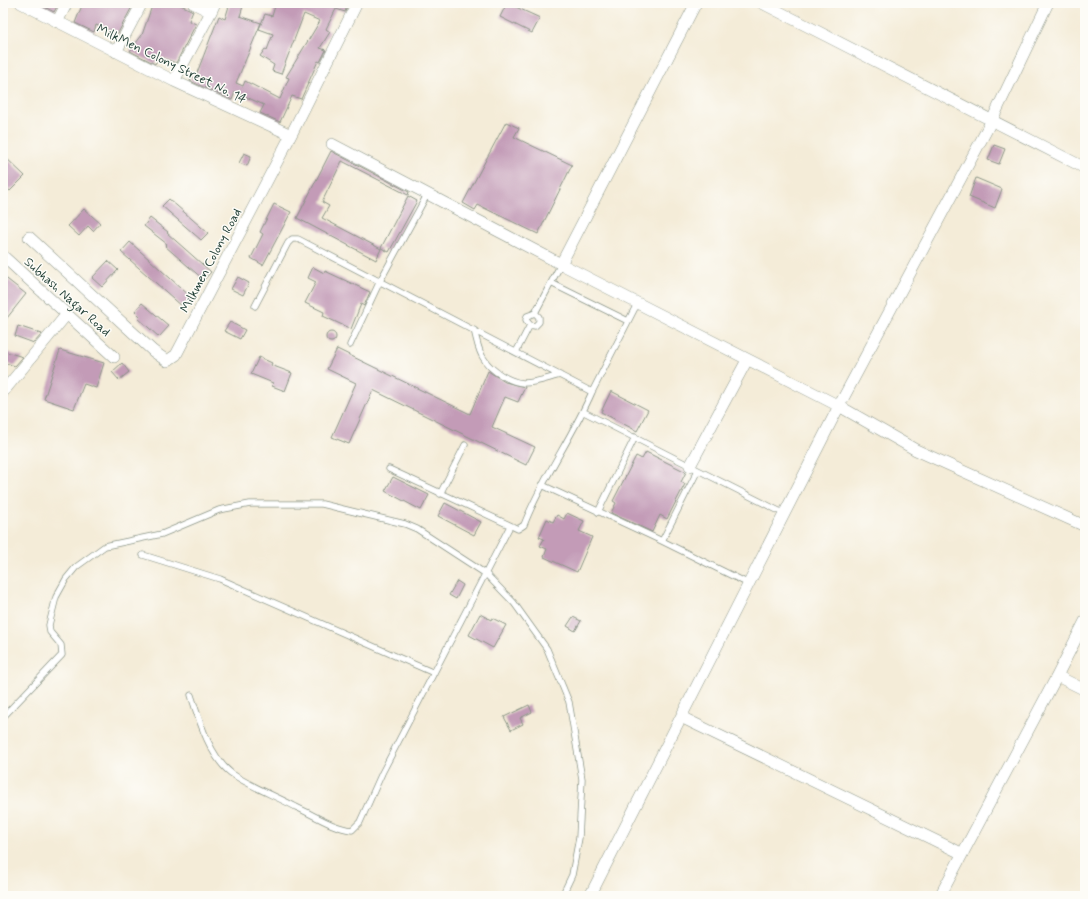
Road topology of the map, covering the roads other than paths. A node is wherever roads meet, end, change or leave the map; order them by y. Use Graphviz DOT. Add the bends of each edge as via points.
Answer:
graph roads {
  1 [pos="21,3"];
  2 [pos="67,3"];
  3 [pos="142,3"];
  4 [pos="193,3"];
  5 [pos="357,3"];
  6 [pos="696,3"];
  7 [pos="762,3"];
  8 [pos="1048,3"];
  9 [pos="213,8"];
  10 [pos="57,22"];
  11 [pos="116,52"];
  12 [pos="174,81"];
  13 [pos="992,120"];
  14 [pos="291,135"];
  15 [pos="332,144"];
  16 [pos="1085,168"];
  17 [pos="428,193"];
  18 [pos="29,237"];
  19 [pos="3,256"];
  20 [pos="561,264"];
  21 [pos="380,280"];
  22 [pos="551,283"];
  23 [pos="638,302"];
  24 [pos="255,306"];
  25 [pos="535,313"];
  26 [pos="66,314"];
  27 [pos="628,321"];
  28 [pos="530,325"];
  29 [pos="474,330"];
  30 [pos="350,345"];
  31 [pos="516,352"];
  32 [pos="114,357"];
  33 [pos="747,360"];
  34 [pos="560,375"];
  35 [pos="3,392"];
  36 [pos="592,392"];
  37 [pos="839,406"];
  38 [pos="584,412"];
  39 [pos="635,437"];
  40 [pos="465,445"];
  41 [pos="694,468"];
  42 [pos="388,469"];
  43 [pos="542,485"];
  44 [pos="440,494"];
  45 [pos="598,512"];
  46 [pos="785,514"];
  47 [pos="510,526"];
  48 [pos="1085,526"];
  49 [pos="662,542"];
  50 [pos="142,555"];
  51 [pos="486,574"];
  52 [pos="749,584"];
  53 [pos="1085,620"];
  54 [pos="434,673"];
  55 [pos="1058,676"];
  56 [pos="1085,690"];
  57 [pos="191,695"];
  58 [pos="3,717"];
  59 [pos="681,717"];
  60 [pos="961,853"];
  61 [pos="942,895"];
  62 [pos="562,896"];
  63 [pos="590,896"];
  1 -- 10 [label="street, MilkMen Colony Street No. 14"];
  2 -- 10 [label="street"];
  3 -- 11 [label="street"];
  4 -- 9 [label="street"];
  5 -- 14 [label="street, Milkmen Colony Road"];
  6 -- 20 [label="street"];
  7 -- 13 [label="street"];
  8 -- 13 [label="street"];
  9 -- 12 [label="street"];
  10 -- 11 [label="street, MilkMen Colony Street No. 14"];
  11 -- 12 [label="street, MilkMen Colony Street No. 14"];
  12 -- 14 [label="street, MilkMen Colony Street No. 14"];
  13 -- 16 [label="street"];
  13 -- 37 [label="street"];
  14 -- 18 [label="street, Milkmen Colony Road" via="176,354 167,361"];
  15 -- 17 [label="street"];
  17 -- 20 [label="street"];
  17 -- 21 [label="lane"];
  19 -- 26 [label="street, Subhash Nagar Road"];
  20 -- 22 [label="lane"];
  20 -- 23 [label="street"];
  21 -- 24 [label="lane" via="302,241 292,239"];
  21 -- 29 [label="lane"];
  21 -- 30 [label="lane"];
  22 -- 25 [label="lane"];
  22 -- 27 [label="lane"];
  23 -- 27 [label="lane"];
  23 -- 33 [label="street"];
  25 -- 28 [label="lane" via="527,316 526,320"];
  25 -- 28 [label="lane" via="539,317 539,322 535,326"];
  26 -- 32 [label="street, Subhash Nagar Road"];
  26 -- 35 [label="street"];
  27 -- 36 [label="lane"];
  28 -- 31 [label="lane"];
  29 -- 31 [label="lane"];
  29 -- 34 [label="lane" via="485,361 507,378 524,383 538,382"];
  31 -- 34 [label="lane"];
  33 -- 37 [label="street"];
  33 -- 41 [label="street"];
  34 -- 36 [label="lane"];
  36 -- 38 [label="lane"];
  37 -- 46 [label="street"];
  37 -- 48 [label="street" via="916,450"];
  38 -- 39 [label="lane"];
  38 -- 43 [label="lane"];
  39 -- 41 [label="lane"];
  39 -- 45 [label="lane"];
  40 -- 44 [label="lane"];
  41 -- 46 [label="lane"];
  41 -- 49 [label="lane"];
  42 -- 44 [label="lane"];
  43 -- 45 [label="lane"];
  43 -- 47 [label="lane" via="524,525 518,529"];
  44 -- 47 [label="lane"];
  45 -- 49 [label="lane"];
  46 -- 52 [label="street"];
  47 -- 51 [label="lane"];
  49 -- 52 [label="lane"];
  50 -- 54 [label="lane" via="220,580"];
  51 -- 54 [label="lane"];
  51 -- 58 [label="lane" via="416,529 322,504 250,504 219,510 162,534 104,546 76,567 56,597 49,625 50,632 62,645 62,655"];
  51 -- 62 [label="lane" via="514,604 547,649 569,702 582,779 579,838 572,875"];
  52 -- 59 [label="street"];
  53 -- 55 [label="street"];
  54 -- 57 [label="lane" via="382,773 360,822 352,830 325,821 230,773 204,734"];
  55 -- 56 [label="street"];
  55 -- 60 [label="street"];
  59 -- 60 [label="street"];
  59 -- 63 [label="street"];
  60 -- 61 [label="street"];
}
